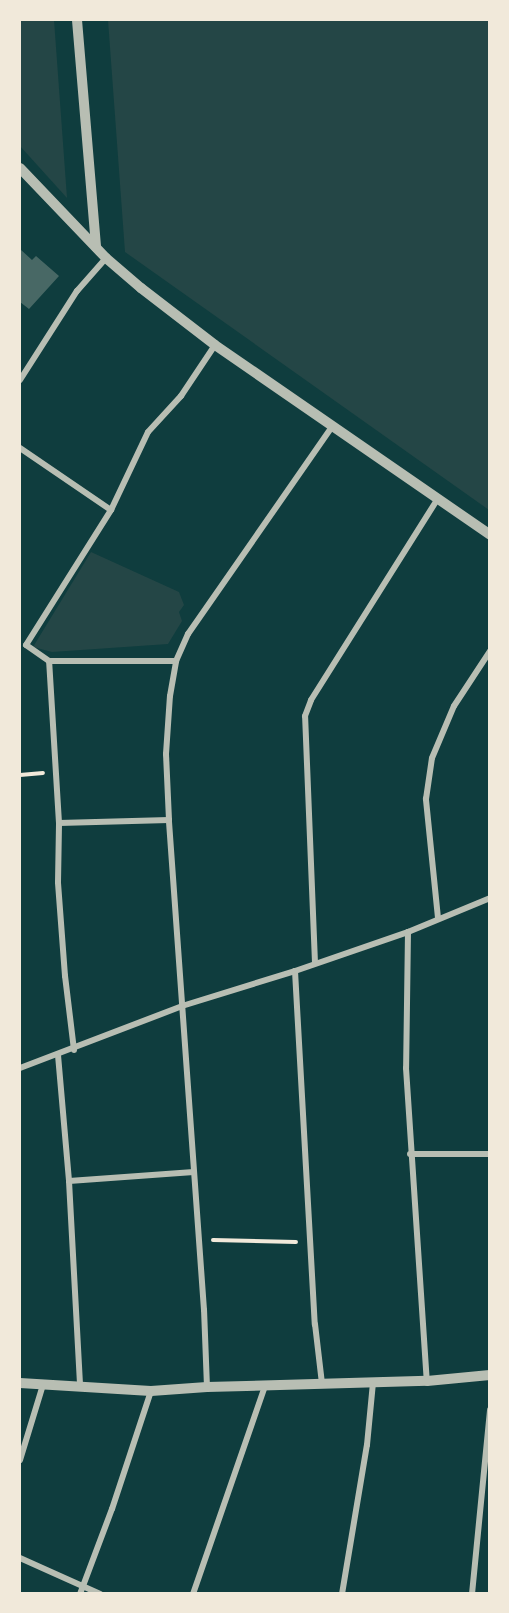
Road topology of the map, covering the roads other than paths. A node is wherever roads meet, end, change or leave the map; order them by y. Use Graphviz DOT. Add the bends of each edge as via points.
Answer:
graph roads {
  1 [pos="77,20"];
  2 [pos="20,168"];
  3 [pos="96,247"];
  4 [pos="106,258"];
  5 [pos="215,345"];
  6 [pos="20,380"];
  7 [pos="332,427"];
  8 [pos="20,448"];
  9 [pos="438,498"];
  10 [pos="111,510"];
  11 [pos="489,535"];
  12 [pos="20,640"];
  13 [pos="26,645"];
  14 [pos="489,651"];
  15 [pos="49,661"];
  16 [pos="176,661"];
  17 [pos="169,820"];
  18 [pos="58,823"];
  19 [pos="489,898"];
  20 [pos="438,918"];
  21 [pos="408,932"];
  22 [pos="315,963"];
  23 [pos="295,971"];
  24 [pos="182,1006"];
  25 [pos="74,1050"];
  26 [pos="58,1055"];
  27 [pos="20,1068"];
  28 [pos="410,1154"];
  29 [pos="489,1155"];
  30 [pos="194,1172"];
  31 [pos="69,1181"];
  32 [pos="489,1375"];
  33 [pos="427,1381"];
  34 [pos="20,1383"];
  35 [pos="373,1383"];
  36 [pos="322,1384"];
  37 [pos="43,1385"];
  38 [pos="265,1386"];
  39 [pos="80,1387"];
  40 [pos="207,1387"];
  41 [pos="151,1391"];
  42 [pos="489,1410"];
  43 [pos="20,1460"];
  44 [pos="20,1558"];
  45 [pos="83,1586"];
  46 [pos="80,1593"];
  47 [pos="100,1593"];
  48 [pos="193,1593"];
  49 [pos="342,1593"];
  50 [pos="472,1593"];
  1 -- 3 [label="street"];
  2 -- 3 [label="street"];
  3 -- 4 [label="street"];
  4 -- 5 [label="street"];
  4 -- 6 [label="street" via="77,291"];
  5 -- 7 [label="street"];
  5 -- 10 [label="street" via="181,396 148,432"];
  7 -- 9 [label="street"];
  7 -- 16 [label="street" via="188,634"];
  8 -- 10 [label="street"];
  9 -- 11 [label="street"];
  9 -- 22 [label="street" via="311,700 305,716"];
  10 -- 13 [label="street"];
  12 -- 13 [label="street"];
  13 -- 15 [label="street"];
  14 -- 20 [label="street" via="454,706 432,758 426,799"];
  15 -- 16 [label="street"];
  15 -- 18 [label="street"];
  16 -- 17 [label="street" via="166,754"];
  17 -- 18 [label="street"];
  17 -- 24 [label="street"];
  18 -- 25 [label="street" via="59,894"];
  19 -- 20 [label="street"];
  20 -- 21 [label="street"];
  21 -- 22 [label="street"];
  21 -- 28 [label="street" via="406,1068"];
  22 -- 23 [label="street"];
  23 -- 24 [label="street"];
  23 -- 36 [label="street" via="315,1324"];
  24 -- 25 [label="street"];
  24 -- 30 [label="street"];
  25 -- 26 [label="street"];
  26 -- 27 [label="street"];
  26 -- 31 [label="street"];
  28 -- 29 [label="street"];
  28 -- 33 [label="street"];
  30 -- 31 [label="street"];
  30 -- 40 [label="street"];
  31 -- 39 [label="street"];
  32 -- 33 [label="street"];
  33 -- 35 [label="street"];
  34 -- 37 [label="street"];
  35 -- 36 [label="street"];
  35 -- 49 [label="street"];
  36 -- 38 [label="street"];
  37 -- 39 [label="street"];
  37 -- 43 [label="street"];
  38 -- 40 [label="street"];
  38 -- 48 [label="street"];
  39 -- 41 [label="street"];
  40 -- 41 [label="street"];
  41 -- 45 [label="street"];
  42 -- 50 [label="street"];
  44 -- 45 [label="street"];
  45 -- 46 [label="street"];
  45 -- 47 [label="street"];
}
